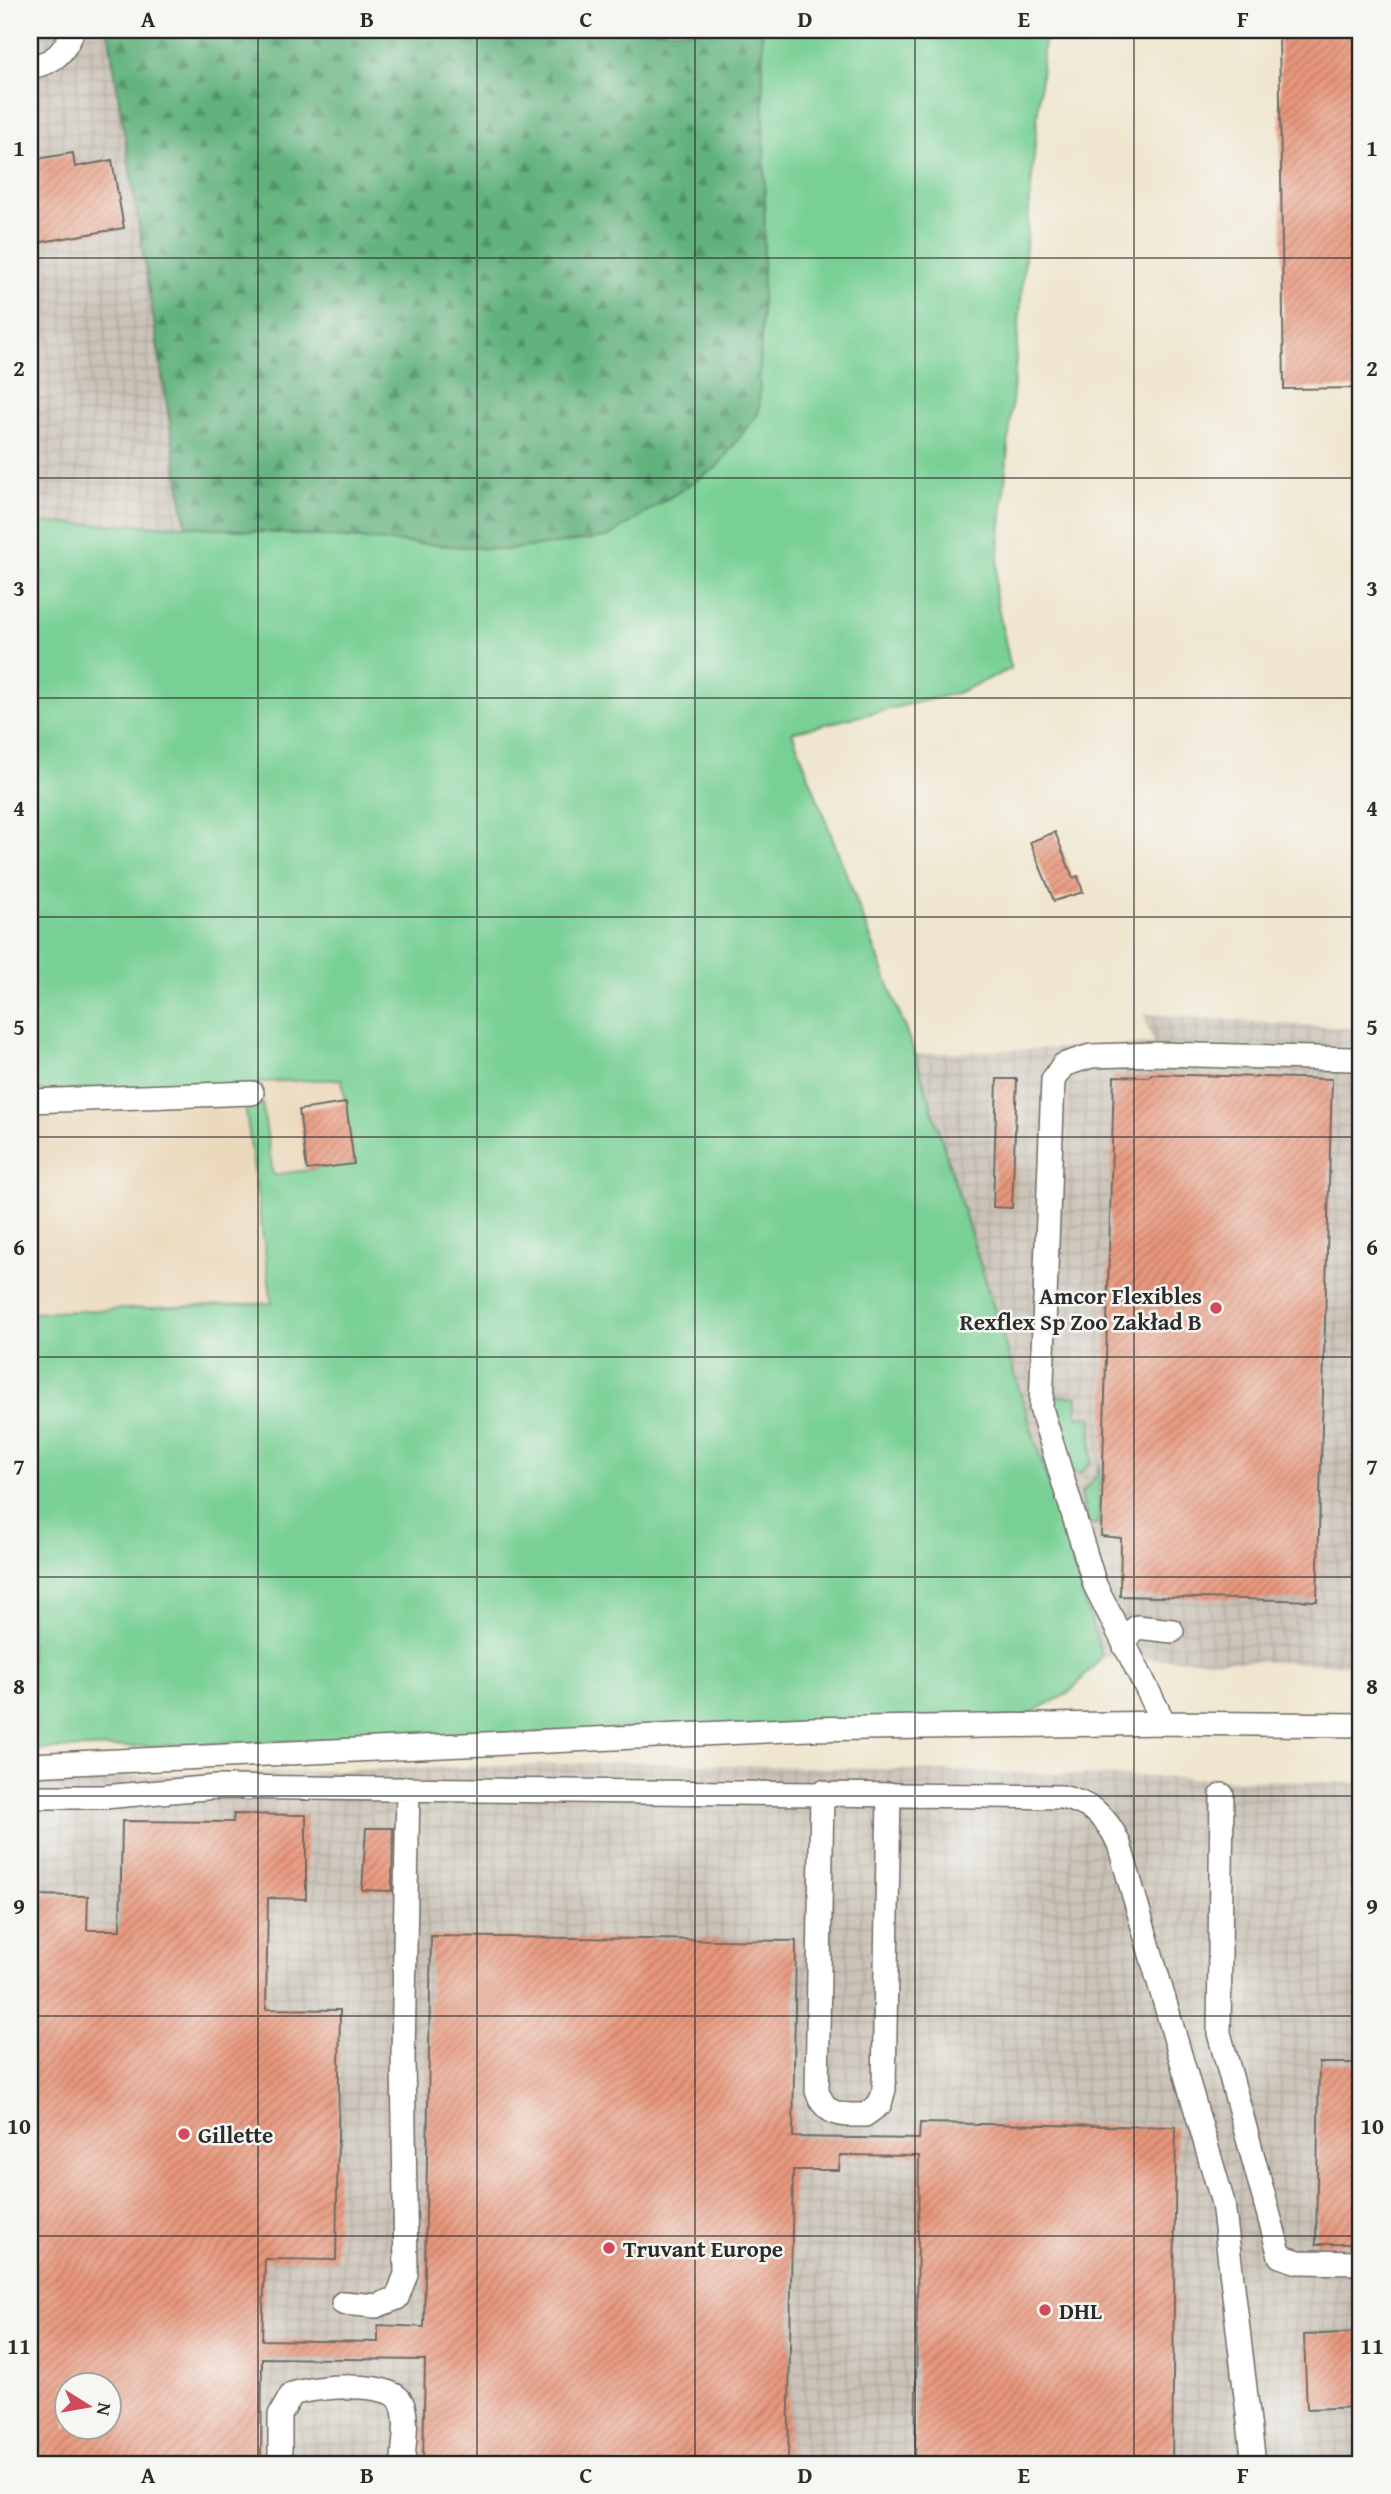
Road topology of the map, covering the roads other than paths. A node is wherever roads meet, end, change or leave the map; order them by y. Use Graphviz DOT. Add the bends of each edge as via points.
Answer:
graph roads {
  1 [pos="73,30"];
  2 [pos="30,67"];
  3 [pos="1361,1062"];
  4 [pos="252,1093"];
  5 [pos="30,1101"];
  6 [pos="1172,1631"];
  7 [pos="1125,1647"];
  8 [pos="1164,1723"];
  9 [pos="1361,1725"];
  10 [pos="30,1765"];
  11 [pos="408,1788"];
  12 [pos="822,1793"];
  13 [pos="889,1794"];
  14 [pos="1222,1796"];
  15 [pos="30,1797"];
  16 [pos="1361,2263"];
  17 [pos="343,2303"];
  18 [pos="280,2464"];
  19 [pos="403,2464"];
  20 [pos="1254,2464"];
  1 -- 2 [label="lane" via="63,53"];
  3 -- 7 [label="lane" via="1091,1056 1063,1065 1053,1080 1041,1408 1095,1586"];
  4 -- 5 [label="lane"];
  6 -- 7 [label="lane" via="1137,1627"];
  7 -- 8 [label="lane"];
  8 -- 9 [label="lane"];
  8 -- 10 [label="lane" via="810,1729"];
  11 -- 12 [label="lane"];
  11 -- 15 [label="lane" via="216,1787 104,1797"];
  11 -- 17 [label="lane" via="403,2055 406,2274 397,2298 376,2306"];
  12 -- 13 [label="lane"];
  12 -- 13 [label="lane" via="817,2091 821,2104 834,2114 855,2115 865,2115 880,2104 884,2090"];
  13 -- 20 [label="lane" via="1061,1797 1097,1811 1112,1826 1223,2203"];
  14 -- 16 [label="lane" via="1219,2033 1280,2256 1298,2262"];
  18 -- 19 [label="lane" via="281,2415 292,2394 309,2388 369,2388 391,2392 401,2401 405,2416"];
}
